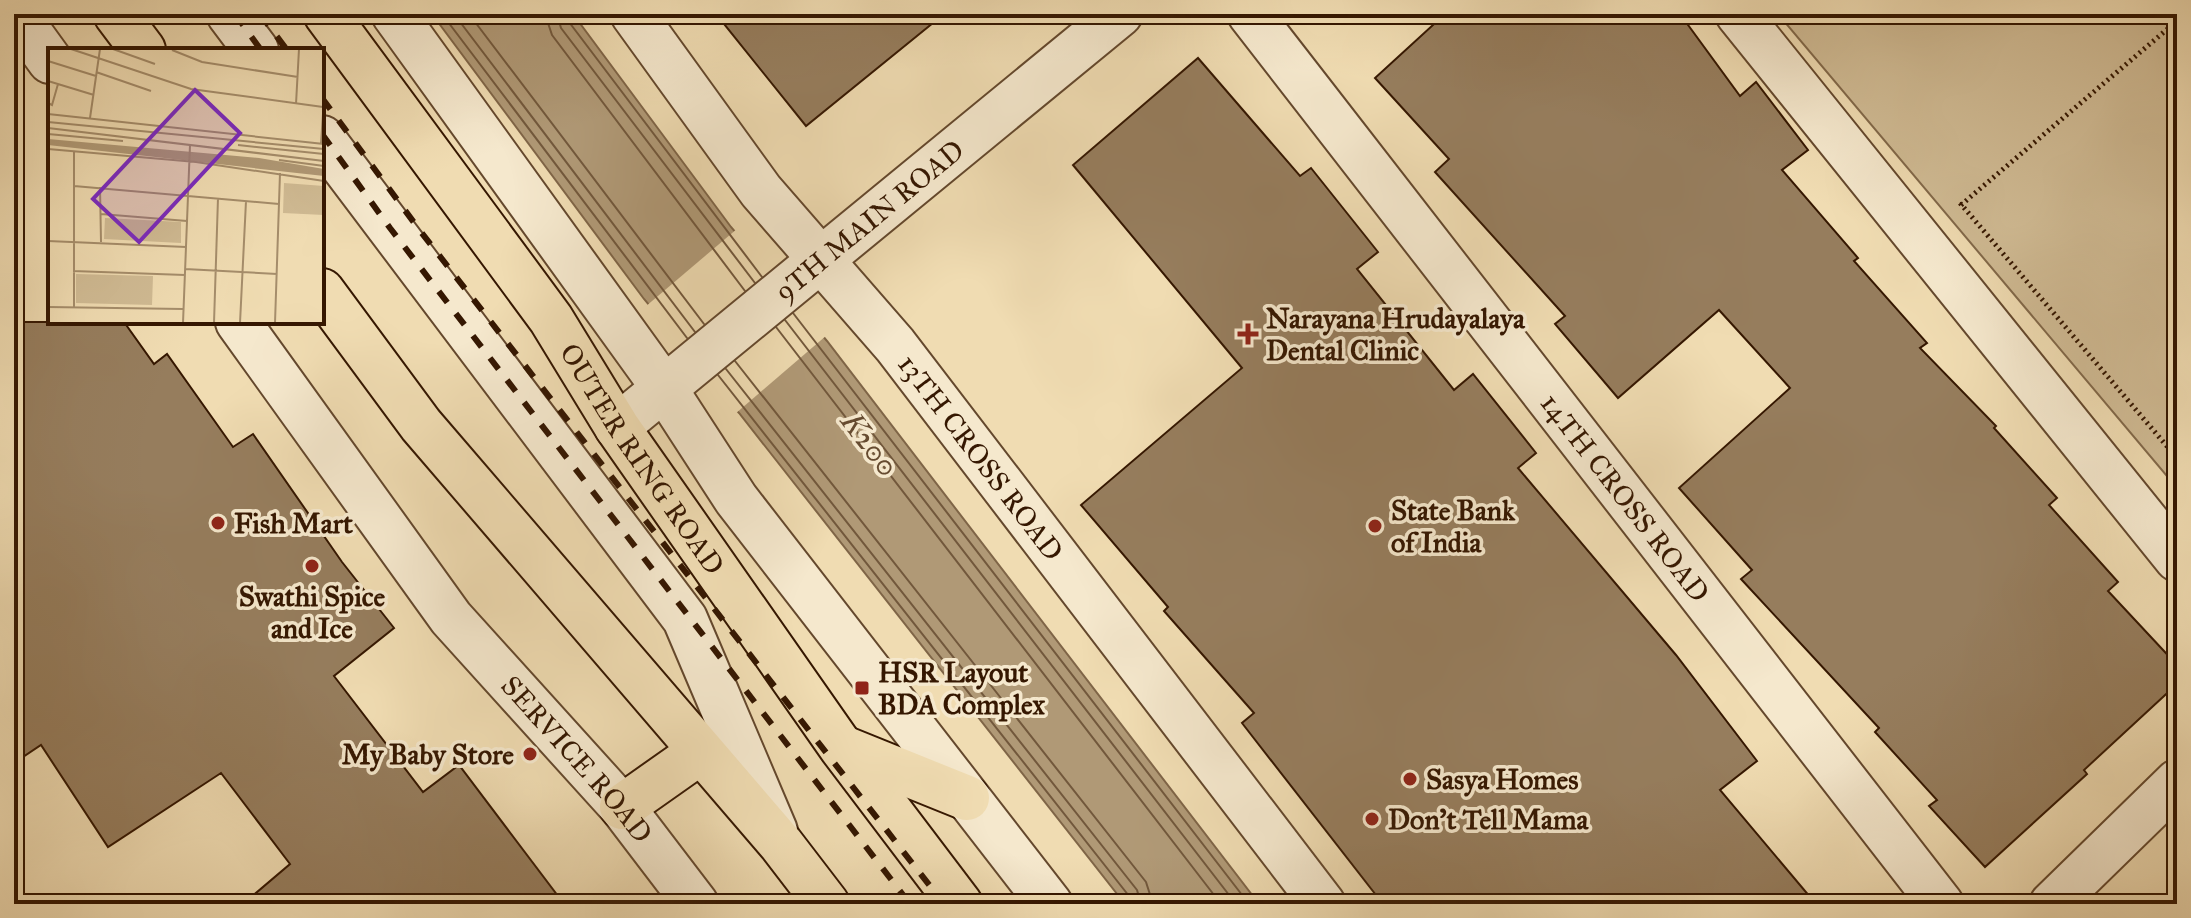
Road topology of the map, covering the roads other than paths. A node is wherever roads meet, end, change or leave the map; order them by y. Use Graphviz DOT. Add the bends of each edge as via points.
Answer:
graph roads {
  1 [pos="16,14"];
  2 [pos="116,14"];
  3 [pos="229,14"];
  4 [pos="326,14"];
  5 [pos="394,14"];
  6 [pos="633,14"];
  7 [pos="1120,14"];
  8 [pos="1250,14"];
  9 [pos="1738,14"];
  10 [pos="142,48"];
  11 [pos="254,48"];
  12 [pos="48,58"];
  13 [pos="324,141"];
  14 [pos="807,268"];
  15 [pos="324,294"];
  16 [pos="239,324"];
  17 [pos="674,379"];
  18 [pos="617,427"];
  19 [pos="2177,559"];
  20 [pos="841,747"];
  21 [pos="700,752"];
  22 [pos="2177,782"];
  23 [pos="967,798"];
  24 [pos="622,807"];
  25 [pos="781,844"];
  26 [pos="696,904"];
  27 [pos="827,904"];
  28 [pos="960,904"];
  29 [pos="1050,904"];
  30 [pos="1323,904"];
  31 [pos="1941,904"];
  32 [pos="2052,904"];
  1 -- 12 [label="street"];
  2 -- 10 [label="highway"];
  3 -- 11 [label="street"];
  4 -- 18 [label="highway, OUTER RING ROAD" via="551,319"];
  5 -- 17 [label="street"];
  6 -- 14 [label="street, 13TH CROSS ROAD" via="761,191"];
  7 -- 14 [label="street, 9TH MAIN ROAD"];
  8 -- 31 [label="street, 14TH CROSS ROAD"];
  9 -- 19 [label="street"];
  13 -- 25 [label="street" via="685,619"];
  14 -- 17 [label="street, 9TH MAIN ROAD"];
  14 -- 30 [label="street, 13TH CROSS ROAD" via="895,345"];
  15 -- 21 [label="highway" via="421,425"];
  16 -- 24 [label="street, SERVICE ROAD" via="451,618"];
  17 -- 18 [label="street, 9TH MAIN ROAD"];
  17 -- 23 [label="street" via="736,499"];
  18 -- 20 [label="highway, OUTER RING ROAD"];
  20 -- 23 [label="highway"];
  20 -- 28 [label="highway, OUTER RING ROAD"];
  21 -- 24 [label="highway"];
  21 -- 25 [label="highway"];
  22 -- 32 [label="street"];
  23 -- 29 [label="street"];
  24 -- 26 [label="street, SERVICE ROAD"];
  25 -- 27 [label="highway"];
}
